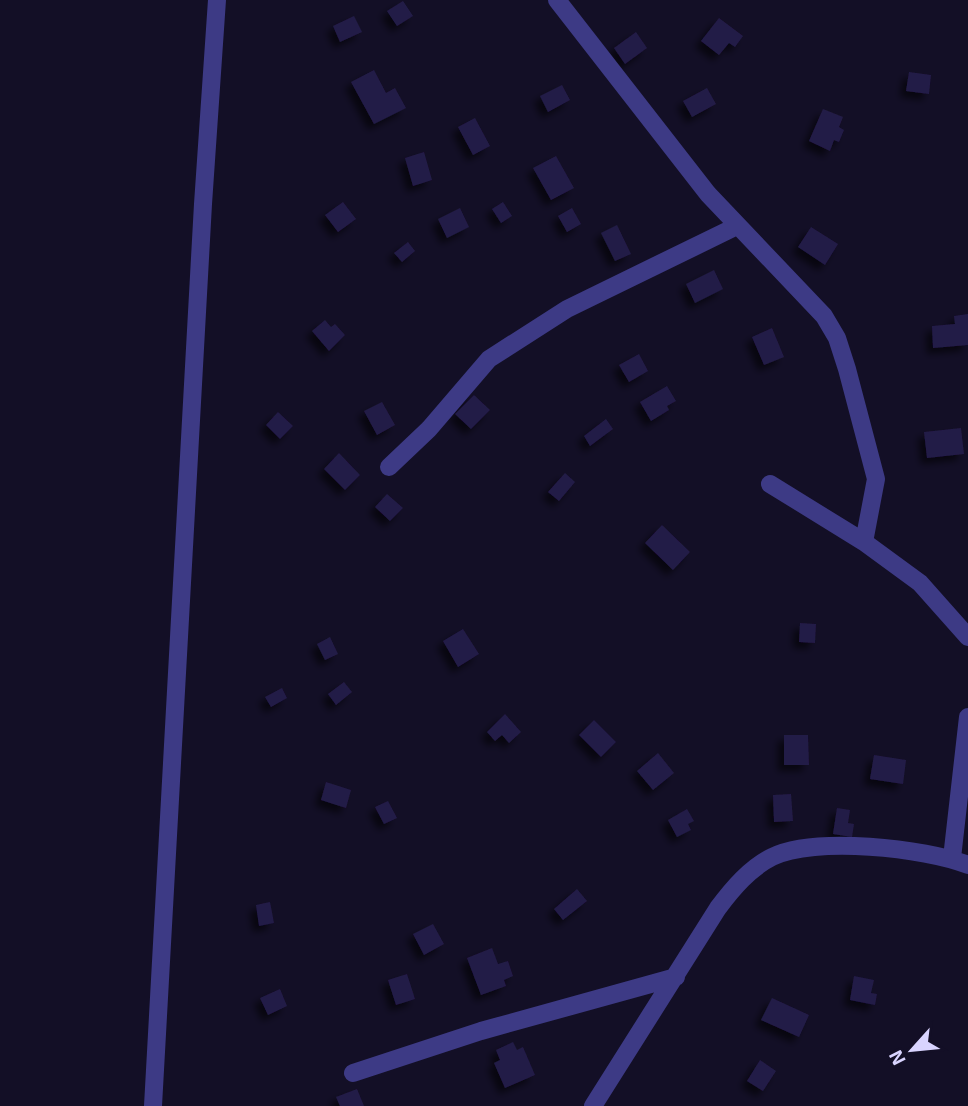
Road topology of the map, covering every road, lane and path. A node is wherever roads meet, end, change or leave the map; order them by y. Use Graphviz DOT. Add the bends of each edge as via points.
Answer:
graph roads {
  1 [pos="217,0"];
  2 [pos="557,0"];
  3 [pos="737,226"];
  4 [pos="389,467"];
  5 [pos="770,484"];
  6 [pos="864,541"];
  7 [pos="968,637"];
  8 [pos="968,717"];
  9 [pos="960,862"];
  10 [pos="676,977"];
  11 [pos="353,1073"];
  12 [pos="153,1106"];
  13 [pos="593,1106"];
  1 -- 12 [label="street"];
  2 -- 3 [label="street"];
  3 -- 4 [label="street" via="568,309 489,359 429,429"];
  3 -- 6 [label="street" via="824,316 837,338 876,479"];
  5 -- 6 [label="street"];
  6 -- 7 [label="street" via="920,583"];
  8 -- 9 [label="street"];
  9 -- 10 [label="street" via="888,848 800,848 772,857 738,881"];
  10 -- 11 [label="street" via="481,1031"];
  10 -- 13 [label="street"];
}
